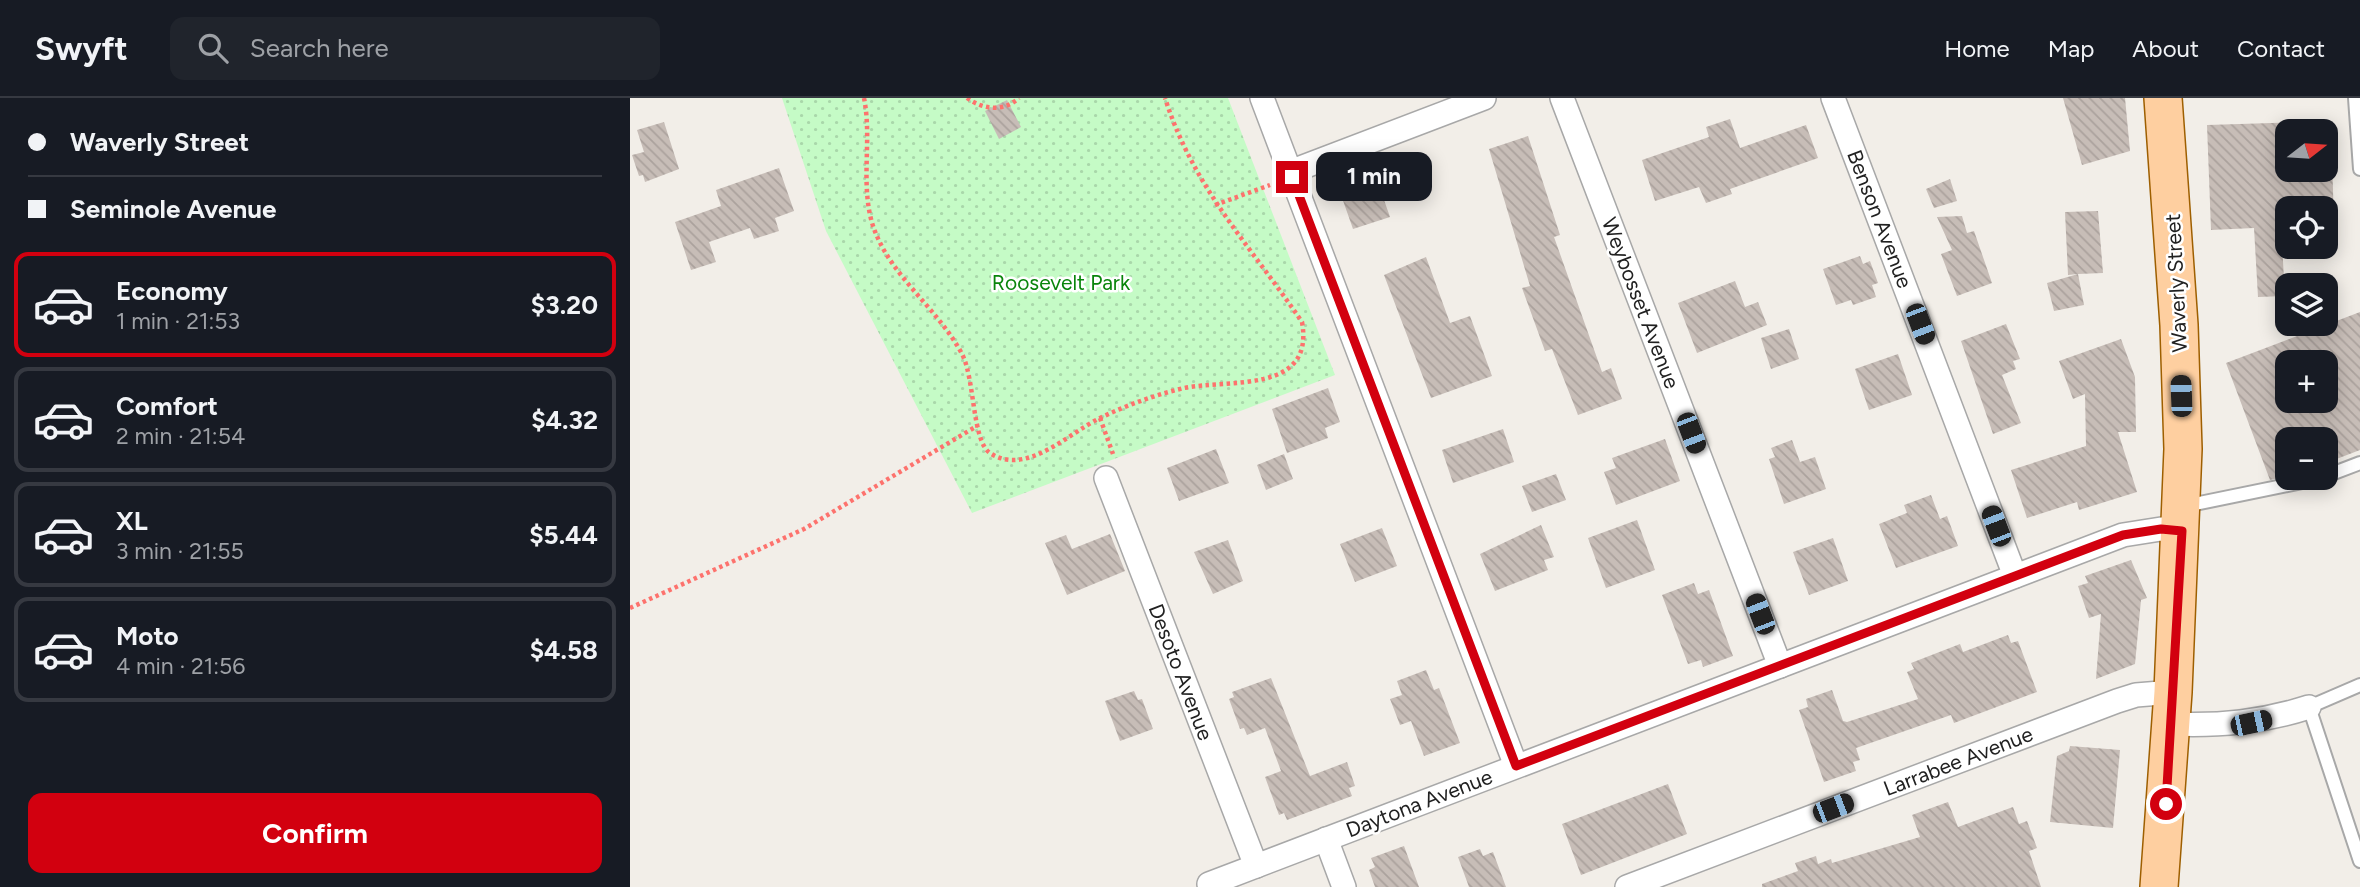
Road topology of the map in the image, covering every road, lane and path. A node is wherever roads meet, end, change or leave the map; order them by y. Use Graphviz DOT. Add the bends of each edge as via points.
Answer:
graph roads {
  1 [pos="864,98"];
  2 [pos="967,98"];
  3 [pos="1019,98"];
  4 [pos="1165,98"];
  5 [pos="1262,98"];
  6 [pos="1484,98"];
  7 [pos="1562,98"];
  8 [pos="1833,98"];
  9 [pos="2163,98"];
  10 [pos="2355,98"];
  11 [pos="2360,169"];
  12 [pos="1291,175"];
  13 [pos="1215,205"];
  14 [pos="1100,418"];
  15 [pos="977,426"];
  16 [pos="2360,463"];
  17 [pos="2338,472"];
  18 [pos="1106,478"];
  19 [pos="2280,490"];
  20 [pos="2182,519"];
  21 [pos="2015,576"];
  22 [pos="630,608"];
  23 [pos="1780,666"];
  24 [pos="2360,685"];
  25 [pos="2309,707"];
  26 [pos="2172,708"];
  27 [pos="1516,766"];
  28 [pos="1326,839"];
  29 [pos="2360,861"];
  30 [pos="1256,866"];
  31 [pos="1209,884"];
  32 [pos="1344,887"];
  33 [pos="1627,887"];
  34 [pos="2160,887"];
  1 -- 15 [label="path" via="868,118 865,173 871,218 882,251 961,352 974,391"];
  2 -- 3 [label="path" via="1002,108"];
  4 -- 13 [label="path" via="1178,138"];
  5 -- 12 [label="street"];
  6 -- 12 [label="street"];
  7 -- 23 [label="street, Weybosset Avenue"];
  8 -- 21 [label="street, Benson Avenue"];
  9 -- 20 [label="main road, Waverly Street" via="2179,326"];
  10 -- 11 [label="lane"];
  12 -- 13 [label="path"];
  12 -- 27 [label="street"];
  13 -- 14 [label="path" via="1301,323 1303,352 1283,373 1146,398"];
  14 -- 15 [label="path" via="1034,457 1019,461 992,454 980,442"];
  14 -- 18 [label="path" via="1117,462"];
  15 -- 22 [label="path" via="804,529"];
  16 -- 17 [label="lane"];
  18 -- 30 [label="street, Desoto Avenue"];
  19 -- 20 [label="lane"];
  20 -- 21 [label="street, Daytona Avenue" via="2161,529 2123,535"];
  20 -- 26 [label="main road, Waverly Street"];
  21 -- 23 [label="street, Daytona Avenue"];
  23 -- 27 [label="street, Daytona Avenue"];
  24 -- 25 [label="lane"];
  25 -- 26 [label="street, Larrabee Avenue" via="2251,723"];
  25 -- 29 [label="lane"];
  26 -- 33 [label="street, Larrabee Avenue" via="2136,695 2117,701"];
  26 -- 34 [label="main road, Waverly Street"];
  27 -- 28 [label="street, Daytona Avenue"];
  28 -- 30 [label="street, Daytona Avenue"];
  28 -- 32 [label="street"];
  30 -- 31 [label="street, Daytona Avenue"];
}
